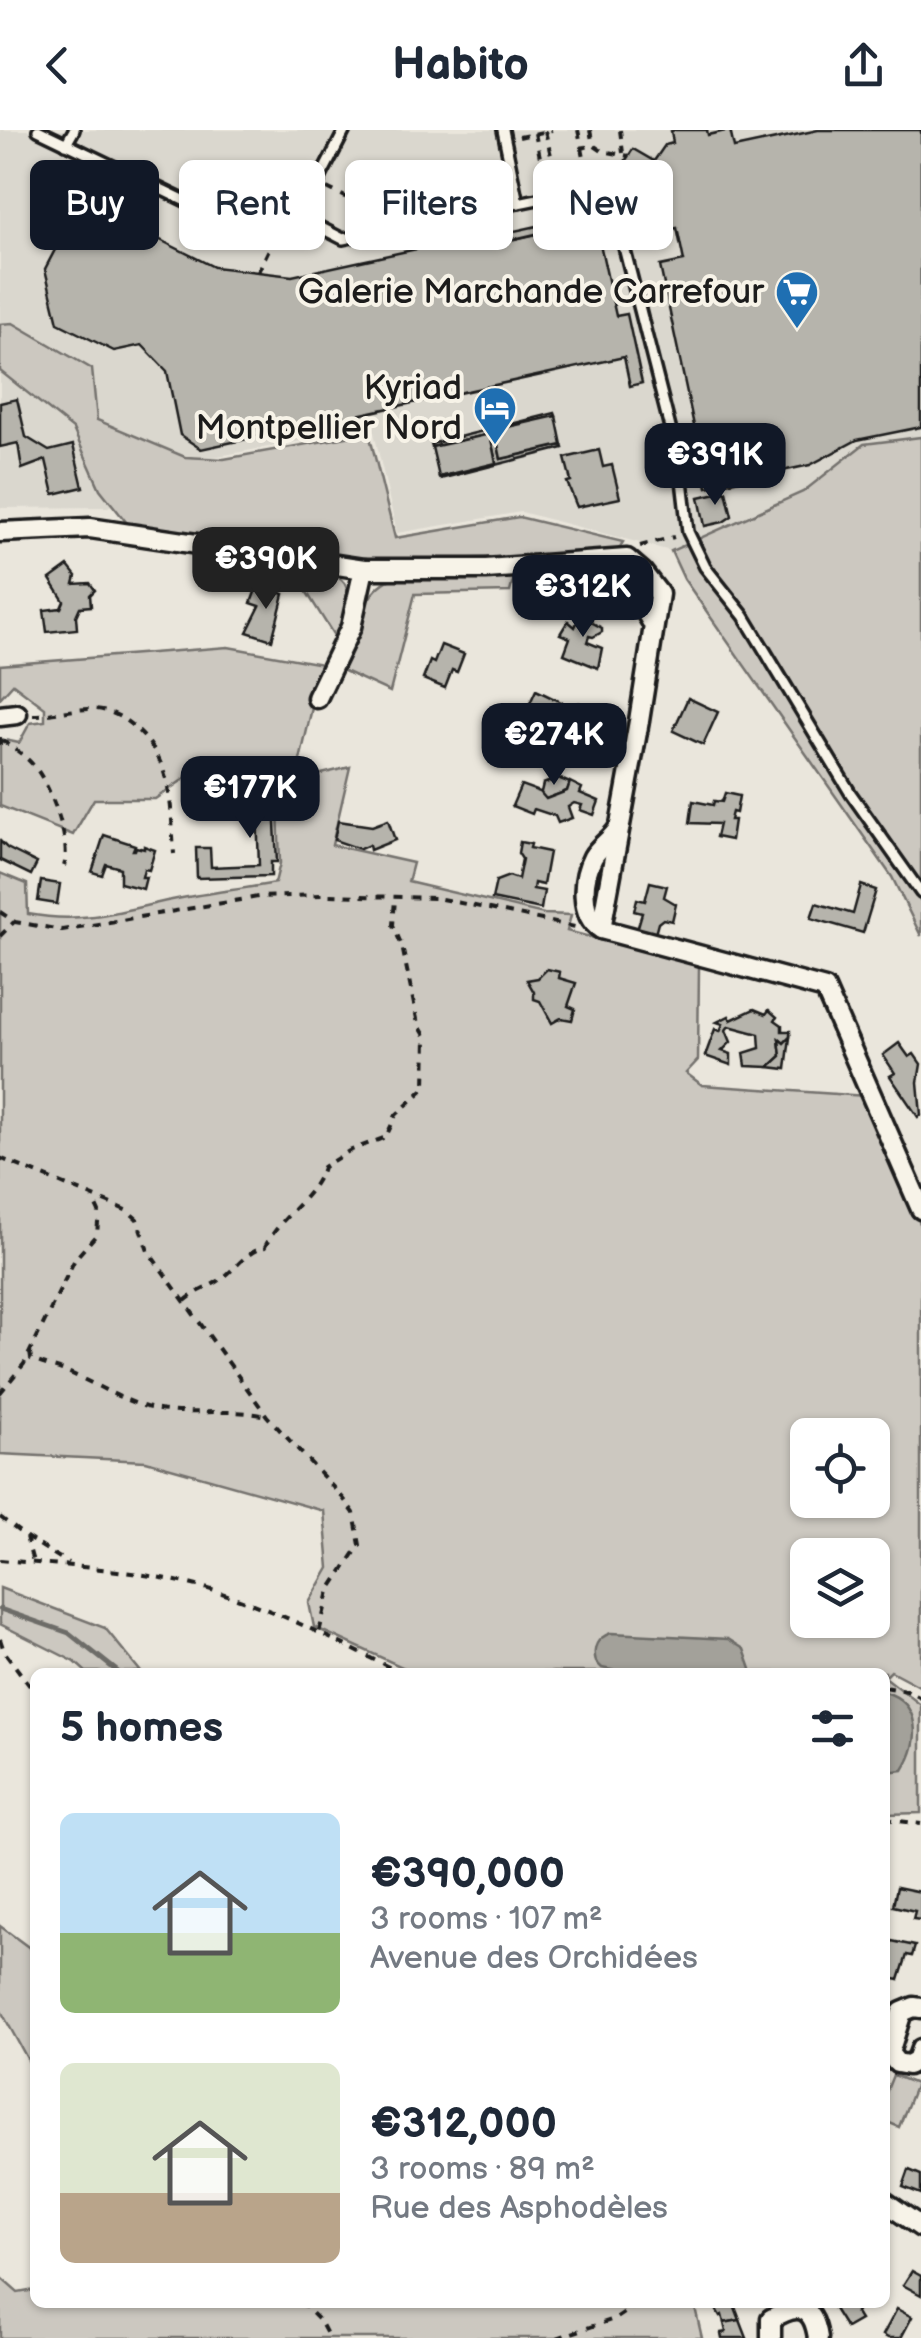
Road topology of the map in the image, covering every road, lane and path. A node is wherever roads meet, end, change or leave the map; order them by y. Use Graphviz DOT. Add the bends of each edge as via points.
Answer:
graph roads {
  1 [pos="38,130"];
  2 [pos="74,130"];
  3 [pos="344,130"];
  4 [pos="503,130"];
  5 [pos="578,130"];
  6 [pos="590,130"];
  7 [pos="620,130"];
  8 [pos="549,131"];
  9 [pos="535,133"];
  10 [pos="519,136"];
  11 [pos="66,144"];
  12 [pos="593,145"];
  13 [pos="582,148"];
  14 [pos="541,160"];
  15 [pos="553,160"];
  16 [pos="584,160"];
  17 [pos="325,168"];
  18 [pos="179,198"];
  19 [pos="518,203"];
  20 [pos="325,230"];
  21 [pos="0,532"];
  22 [pos="688,532"];
  23 [pos="622,558"];
  24 [pos="554,566"];
  25 [pos="364,569"];
  26 [pos="653,624"];
  27 [pos="317,698"];
  28 [pos="8,715"];
  29 [pos="1,738"];
  30 [pos="0,751"];
  31 [pos="174,854"];
  32 [pos="64,866"];
  33 [pos="921,893"];
  34 [pos="394,897"];
  35 [pos="0,912"];
  36 [pos="15,922"];
  37 [pos="601,930"];
  38 [pos="0,936"];
  39 [pos="0,1158"];
  40 [pos="93,1199"];
  41 [pos="921,1209"];
  42 [pos="185,1301"];
  43 [pos="30,1352"];
  44 [pos="0,1393"];
  45 [pos="268,1416"];
  46 [pos="0,1517"];
  47 [pos="26,1536"];
  48 [pos="0,1560"];
  49 [pos="33,1562"];
  50 [pos="72,1566"];
  51 [pos="319,1633"];
  52 [pos="0,1639"];
  53 [pos="392,1668"];
  54 [pos="30,1686"];
  55 [pos="890,1688"];
  56 [pos="921,1698"];
  57 [pos="890,1820"];
  58 [pos="921,1824"];
  59 [pos="921,2008"];
  60 [pos="890,2050"];
  61 [pos="921,2050"];
  62 [pos="890,2054"];
  63 [pos="890,2205"];
  64 [pos="921,2227"];
  65 [pos="307,2308"];
  66 [pos="632,2308"];
  67 [pos="789,2308"];
  68 [pos="802,2308"];
  69 [pos="329,2338"];
  70 [pos="558,2338"];
  71 [pos="771,2338"];
  72 [pos="818,2338"];
  1 -- 11 [label="lane"];
  2 -- 11 [label="lane"];
  3 -- 17 [label="lane"];
  4 -- 19 [label="lane"];
  5 -- 13 [label="path"];
  6 -- 12 [label="path"];
  7 -- 12 [label="path" via="626,155"];
  8 -- 9 [label="path"];
  8 -- 15 [label="path"];
  9 -- 10 [label="path"];
  9 -- 14 [label="path"];
  11 -- 18 [label="lane"];
  12 -- 13 [label="path"];
  13 -- 16 [label="path"];
  19 -- 20 [label="lane" via="342,239"];
  19 -- 22 [label="lane" via="596,187 612,200 680,472"];
  21 -- 25 [label="street" via="90,528"];
  22 -- 23 [label="path" via="633,548"];
  22 -- 33 [label="lane" via="850,794"];
  23 -- 24 [label="street"];
  23 -- 26 [label="street" via="656,588"];
  24 -- 25 [label="street"];
  24 -- 26 [label="street" via="602,573"];
  25 -- 27 [label="street" via="351,628"];
  26 -- 37 [label="street"];
  28 -- 31 [label="path" via="99,709 139,731 163,763"];
  29 -- 30 [label="path"];
  29 -- 32 [label="path" via="42,776 66,843"];
  34 -- 36 [label="path" via="258,896 62,930"];
  34 -- 37 [label="path" via="437,898"];
  34 -- 42 [label="path" via="394,925 426,1037 425,1088 396,1116 386,1138 323,1167 266,1247"];
  35 -- 36 [label="path"];
  36 -- 38 [label="path"];
  37 -- 41 [label="street" via="825,989"];
  39 -- 40 [label="path"];
  40 -- 42 [label="path" via="136,1219 148,1251"];
  40 -- 43 [label="path" via="98,1234 75,1260"];
  42 -- 45 [label="path"];
  43 -- 44 [label="path"];
  43 -- 45 [label="path" via="37,1363 142,1408"];
  45 -- 51 [label="path" via="343,1498 359,1530 360,1545 329,1591"];
  46 -- 47 [label="path"];
  47 -- 49 [label="path"];
  47 -- 50 [label="path"];
  48 -- 49 [label="path"];
  49 -- 50 [label="path"];
  50 -- 51 [label="path" via="184,1582"];
  51 -- 53 [label="path"];
  52 -- 54 [label="path"];
  55 -- 56 [label="path"];
  57 -- 58 [label="path"];
  59 -- 60 [label="street" via="902,2012"];
  61 -- 62 [label="street" via="908,2065"];
  63 -- 64 [label="street"];
  65 -- 69 [label="path"];
  66 -- 70 [label="path"];
  67 -- 71 [label="street" via="771,2319"];
  68 -- 72 [label="street"];
}
